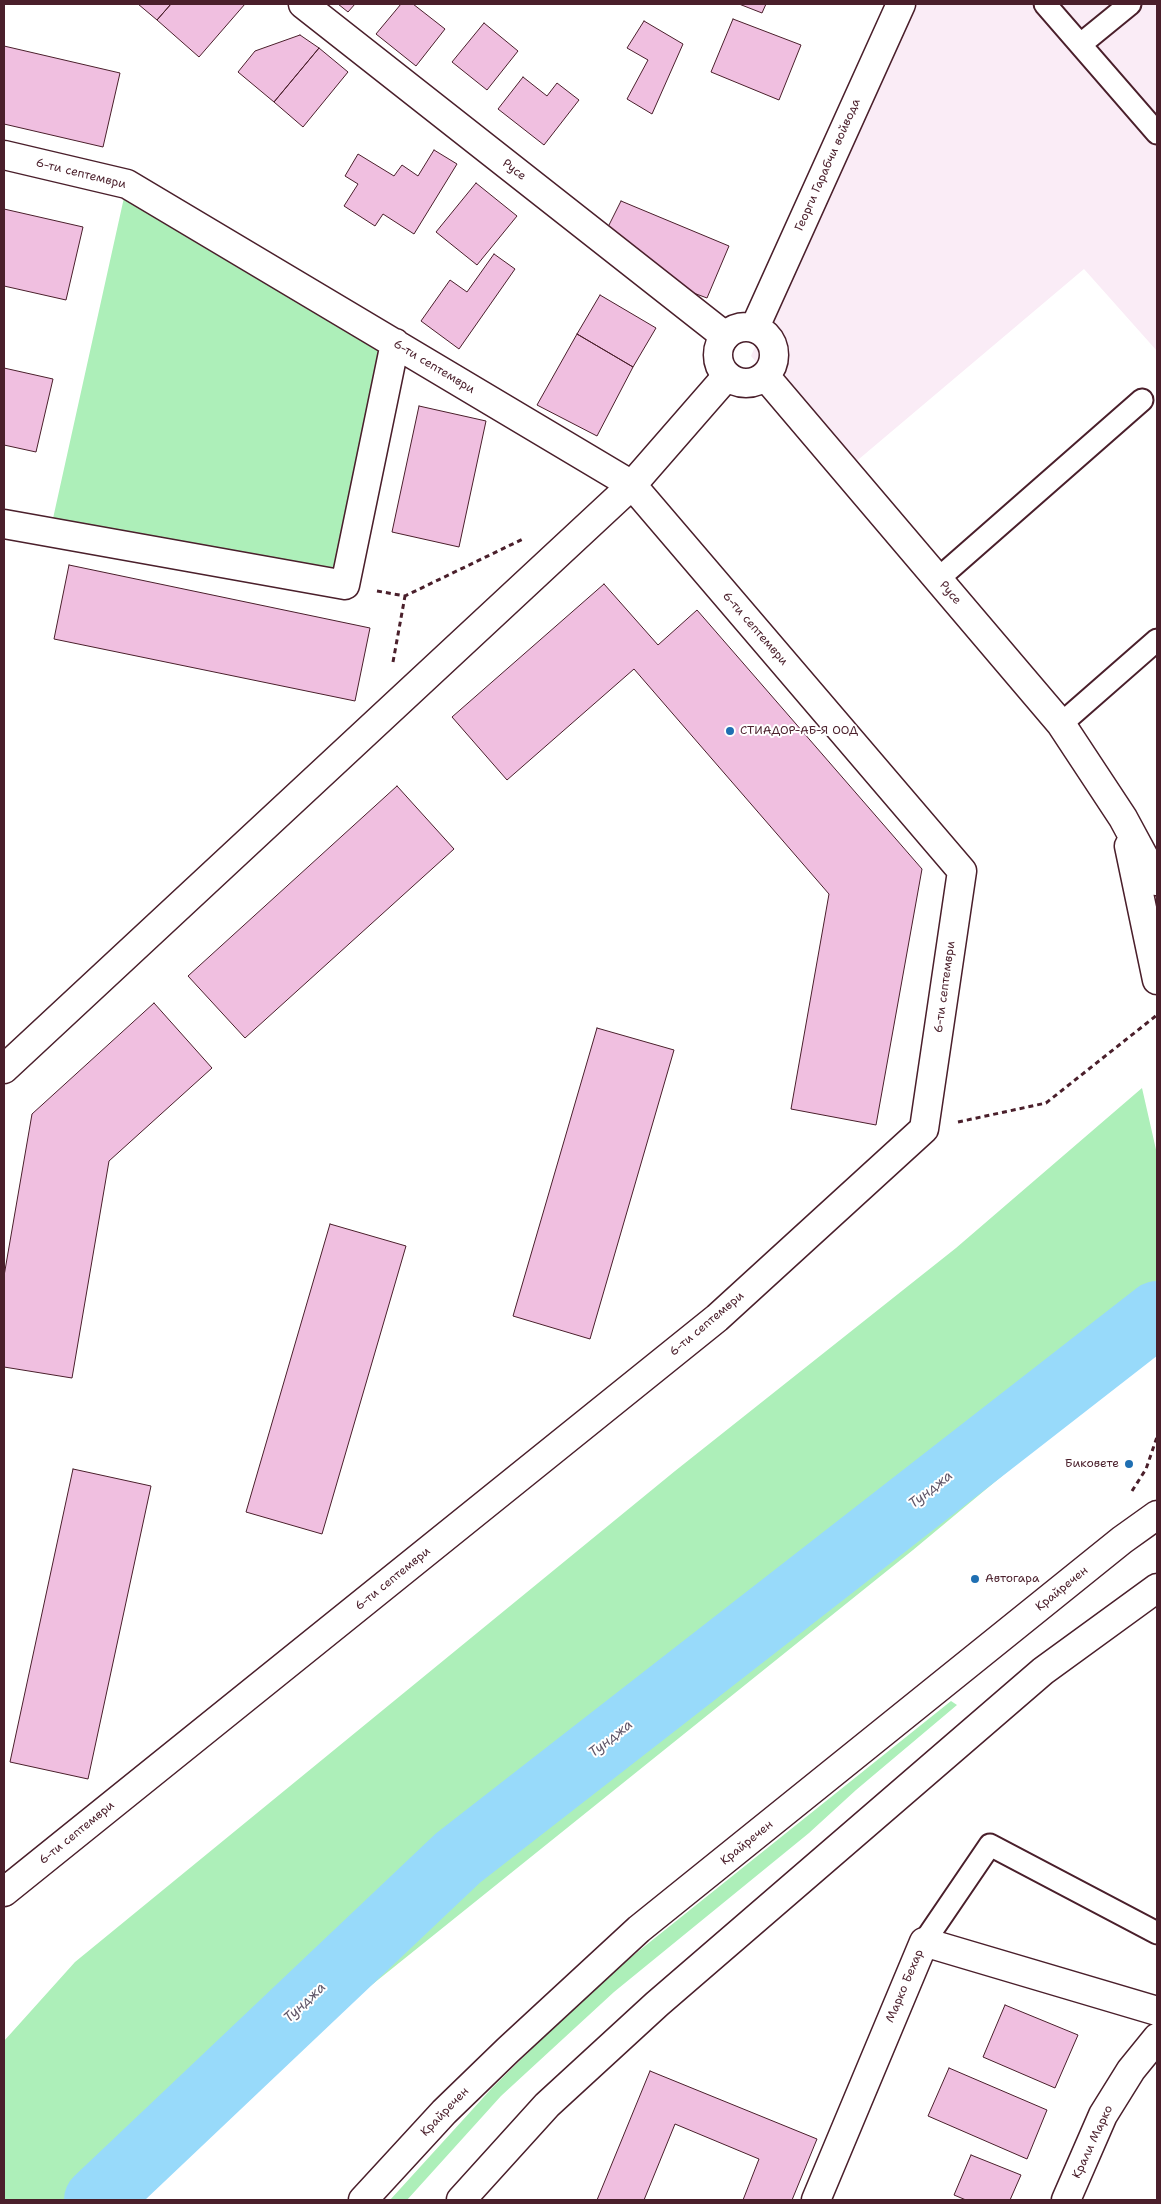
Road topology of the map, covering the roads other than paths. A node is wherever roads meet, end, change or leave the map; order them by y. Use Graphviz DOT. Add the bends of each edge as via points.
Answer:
graph roads {
  1 [pos="303,4"];
  2 [pos="901,4"];
  3 [pos="1046,4"];
  4 [pos="1130,4"];
  5 [pos="1080,44"];
  6 [pos="1157,133"];
  7 [pos="4,155"];
  8 [pos="754,327"];
  9 [pos="725,336"];
  10 [pos="395,343"];
  11 [pos="727,376"];
  12 [pos="766,377"];
  13 [pos="1142,400"];
  14 [pos="632,485"];
  15 [pos="4,524"];
  16 [pos="938,579"];
  17 [pos="1157,640"];
  18 [pos="1061,724"];
  19 [pos="1123,818"];
  20 [pos="1157,881"];
  21 [pos="1157,980"];
  22 [pos="4,1069"];
  23 [pos="1157,1515"];
  24 [pos="1157,1588"];
  25 [pos="4,1892"];
  26 [pos="1157,1933"];
  27 [pos="924,1942"];
  28 [pos="1157,2011"];
  29 [pos="1157,2038"];
  30 [pos="363,2200"];
  31 [pos="461,2200"];
  32 [pos="816,2200"];
  33 [pos="1066,2200"];
  1 -- 9 [label="street, Русе"];
  2 -- 8 [label="street, Георги Гарабчи войвода"];
  3 -- 5 [label="lane"];
  4 -- 5 [label="lane"];
  5 -- 6 [label="lane"];
  7 -- 10 [label="street, 6-ти септември" via="127,184"];
  8 -- 9 [label="street" via="738,327"];
  8 -- 12 [label="street" via="768,336 775,350 773,364"];
  9 -- 11 [label="street" via="718,350 719,364"];
  10 -- 14 [label="street, 6-ти септември"];
  10 -- 15 [label="street" via="345,585"];
  11 -- 12 [label="street" via="739,383 753,383"];
  11 -- 14 [label="street"];
  12 -- 16 [label="street, Русе"];
  13 -- 16 [label="lane"];
  14 -- 22 [label="street"];
  14 -- 25 [label="street, 6-ти септември" via="962,871 924,1129 717,1318"];
  16 -- 18 [label="street, Русе"];
  17 -- 18 [label="lane"];
  18 -- 19 [label="street, Русе"];
  19 -- 20 [label="street, Русе"];
  19 -- 21 [label="street"];
  23 -- 30 [label="street, Крайречен" via="639,1929 465,2092"];
  24 -- 31 [label="street" via="1043,1671 656,2004 547,2105"];
  26 -- 27 [label="lane" via="990,1845"];
  27 -- 28 [label="street, Марко Бехар"];
  27 -- 32 [label="street, Марко Бехар"];
  29 -- 33 [label="street, Крали Марко" via="1131,2070 1103,2115"];
}
